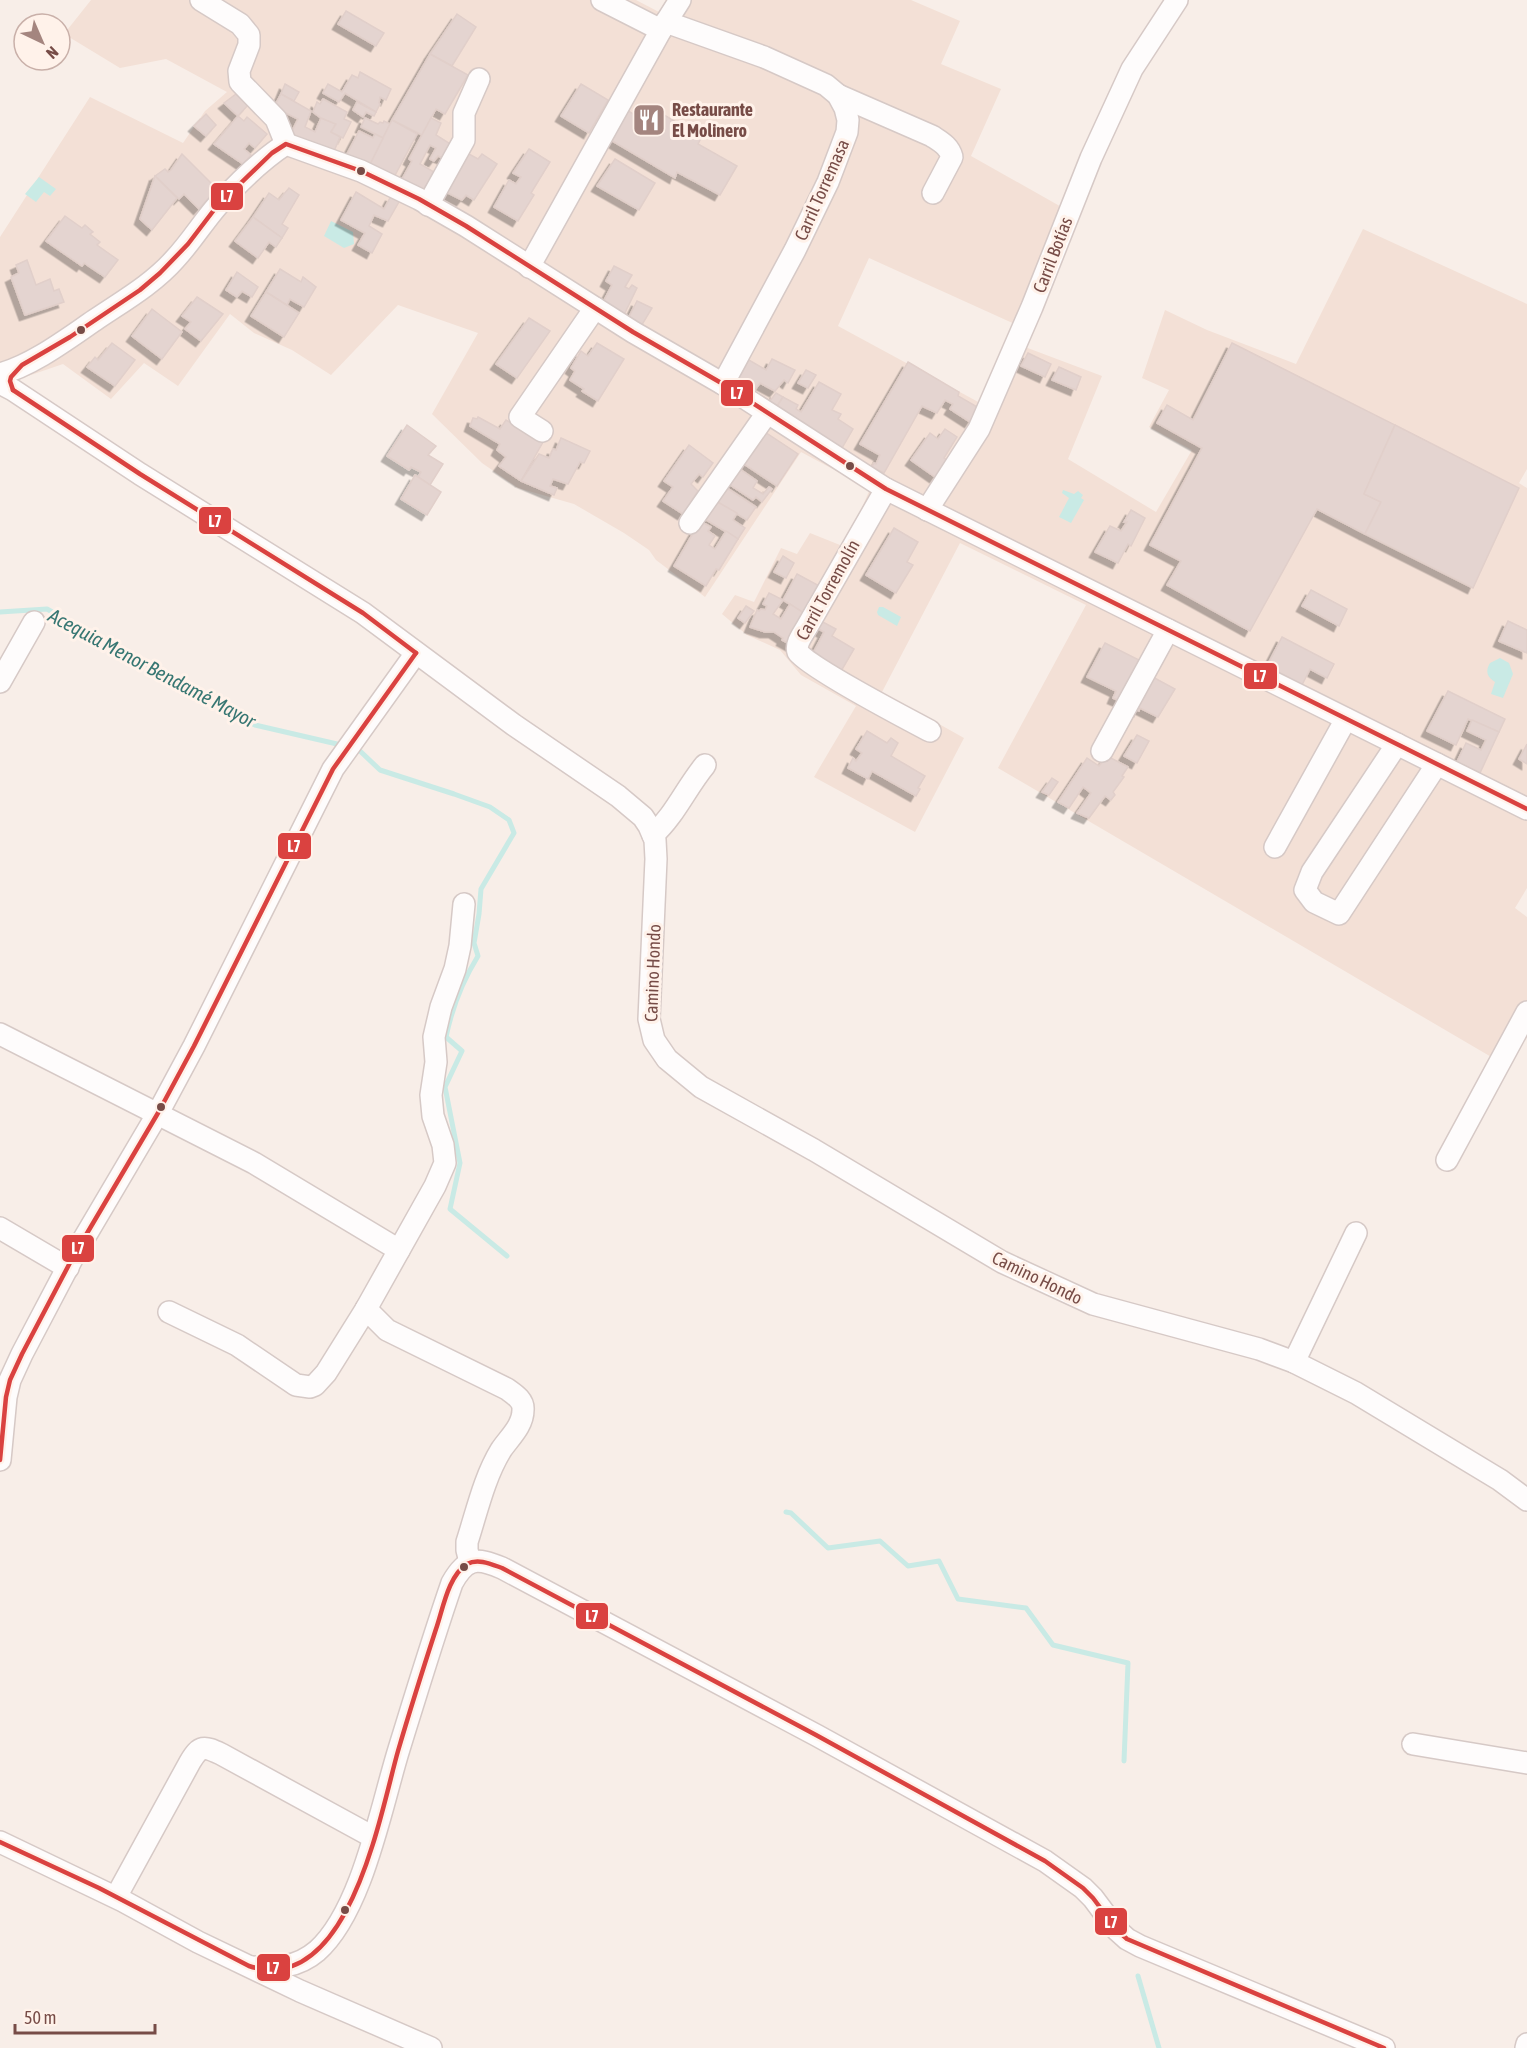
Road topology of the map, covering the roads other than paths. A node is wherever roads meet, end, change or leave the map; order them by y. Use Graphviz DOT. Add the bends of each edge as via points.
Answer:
graph roads {
  1 [pos="201,0"];
  2 [pos="602,0"];
  3 [pos="680,0"];
  4 [pos="1176,0"];
  5 [pos="663,26"];
  6 [pos="479,79"];
  7 [pos="838,95"];
  8 [pos="286,144"];
  9 [pos="933,193"];
  10 [pos="428,205"];
  11 [pos="529,267"];
  12 [pos="595,308"];
  13 [pos="6,382"];
  14 [pos="723,384"];
  15 [pos="767,413"];
  16 [pos="542,431"];
  17 [pos="886,489"];
  18 [pos="927,510"];
  19 [pos="690,523"];
  20 [pos="34,622"];
  21 [pos="1168,630"];
  22 [pos="416,653"];
  23 [pos="0,682"];
  24 [pos="1346,719"];
  25 [pos="930,731"];
  26 [pos="1397,744"];
  27 [pos="1102,751"];
  28 [pos="1437,764"];
  29 [pos="705,765"];
  30 [pos="1527,809"];
  31 [pos="653,835"];
  32 [pos="1275,847"];
  33 [pos="464,904"];
  34 [pos="1527,1012"];
  35 [pos="0,1034"];
  36 [pos="158,1113"];
  37 [pos="1447,1160"];
  38 [pos="0,1228"];
  39 [pos="1356,1233"];
  40 [pos="399,1250"];
  41 [pos="68,1268"];
  42 [pos="366,1309"];
  43 [pos="169,1312"];
  44 [pos="1294,1362"];
  45 [pos="0,1460"];
  46 [pos="1527,1500"];
  47 [pos="470,1562"];
  48 [pos="1413,1744"];
  49 [pos="1527,1763"];
  50 [pos="374,1837"];
  51 [pos="0,1842"];
  52 [pos="116,1898"];
  53 [pos="302,1960"];
  54 [pos="252,1967"];
  55 [pos="293,1987"];
  56 [pos="431,2048"];
  57 [pos="1384,2048"];
  1 -- 8 [label="street" via="249,34 239,71 240,82 276,119"];
  2 -- 5 [label="street"];
  3 -- 5 [label="street"];
  4 -- 18 [label="street, Carril Botías" via="1132,69 1091,158 979,429"];
  5 -- 7 [label="street" via="764,57 826,85"];
  5 -- 11 [label="street"];
  6 -- 10 [label="street" via="464,112 464,140"];
  7 -- 9 [label="street" via="944,144 952,157"];
  7 -- 14 [label="street, Carril Torremasa" via="848,120 847,132 828,182"];
  8 -- 10 [label="street" via="361,171"];
  8 -- 13 [label="street" via="218,206 174,261 140,290"];
  10 -- 11 [label="street"];
  11 -- 12 [label="street"];
  12 -- 14 [label="street"];
  12 -- 16 [label="street" via="520,417"];
  13 -- 22 [label="street, Camino Hondo" via="140,474 363,613"];
  14 -- 15 [label="street"];
  15 -- 17 [label="street"];
  15 -- 19 [label="street"];
  17 -- 18 [label="street"];
  17 -- 25 [label="street, Carril Torremolín" via="797,646 808,661"];
  18 -- 21 [label="street"];
  20 -- 23 [label="street"];
  21 -- 24 [label="street"];
  21 -- 27 [label="street"];
  22 -- 31 [label="street, Camino Hondo" via="632,807"];
  22 -- 36 [label="street" via="333,769"];
  24 -- 26 [label="street"];
  24 -- 32 [label="street"];
  26 -- 28 [label="street"];
  26 -- 28 [label="street" via="1312,872 1305,890 1314,902 1339,914"];
  28 -- 30 [label="street"];
  29 -- 31 [label="street" via="670,819"];
  31 -- 44 [label="street, Camino Hondo" via="656,859 649,1019 654,1040 680,1071 701,1088 1023,1273 1093,1304"];
  33 -- 40 [label="street" via="455,969 434,1037 436,1062 431,1095 445,1163"];
  34 -- 37 [label="street"];
  35 -- 36 [label="street"];
  36 -- 40 [label="street" via="254,1163"];
  36 -- 41 [label="street"];
  38 -- 41 [label="street"];
  39 -- 44 [label="street"];
  40 -- 42 [label="street"];
  41 -- 45 [label="street" via="10,1380"];
  42 -- 43 [label="street" via="326,1373 315,1385 304,1387 237,1345"];
  42 -- 47 [label="street" via="387,1330 507,1389 522,1402 522,1418 486,1482 467,1542"];
  44 -- 46 [label="street, Camino Hondo" via="1356,1393"];
  47 -- 50 [label="street" via="452,1583"];
  47 -- 57 [label="street" via="480,1560 502,1568 1046,1861 1083,1888 1127,1940"];
  48 -- 49 [label="street"];
  50 -- 52 [label="street" via="221,1754 201,1748"];
  50 -- 53 [label="street" via="346,1912 330,1936"];
  51 -- 52 [label="street"];
  52 -- 54 [label="street"];
  53 -- 54 [label="street" via="290,1966"];
  53 -- 55 [label="street" via="289,1972"];
  54 -- 55 [label="street"];
  55 -- 56 [label="street"];
}
